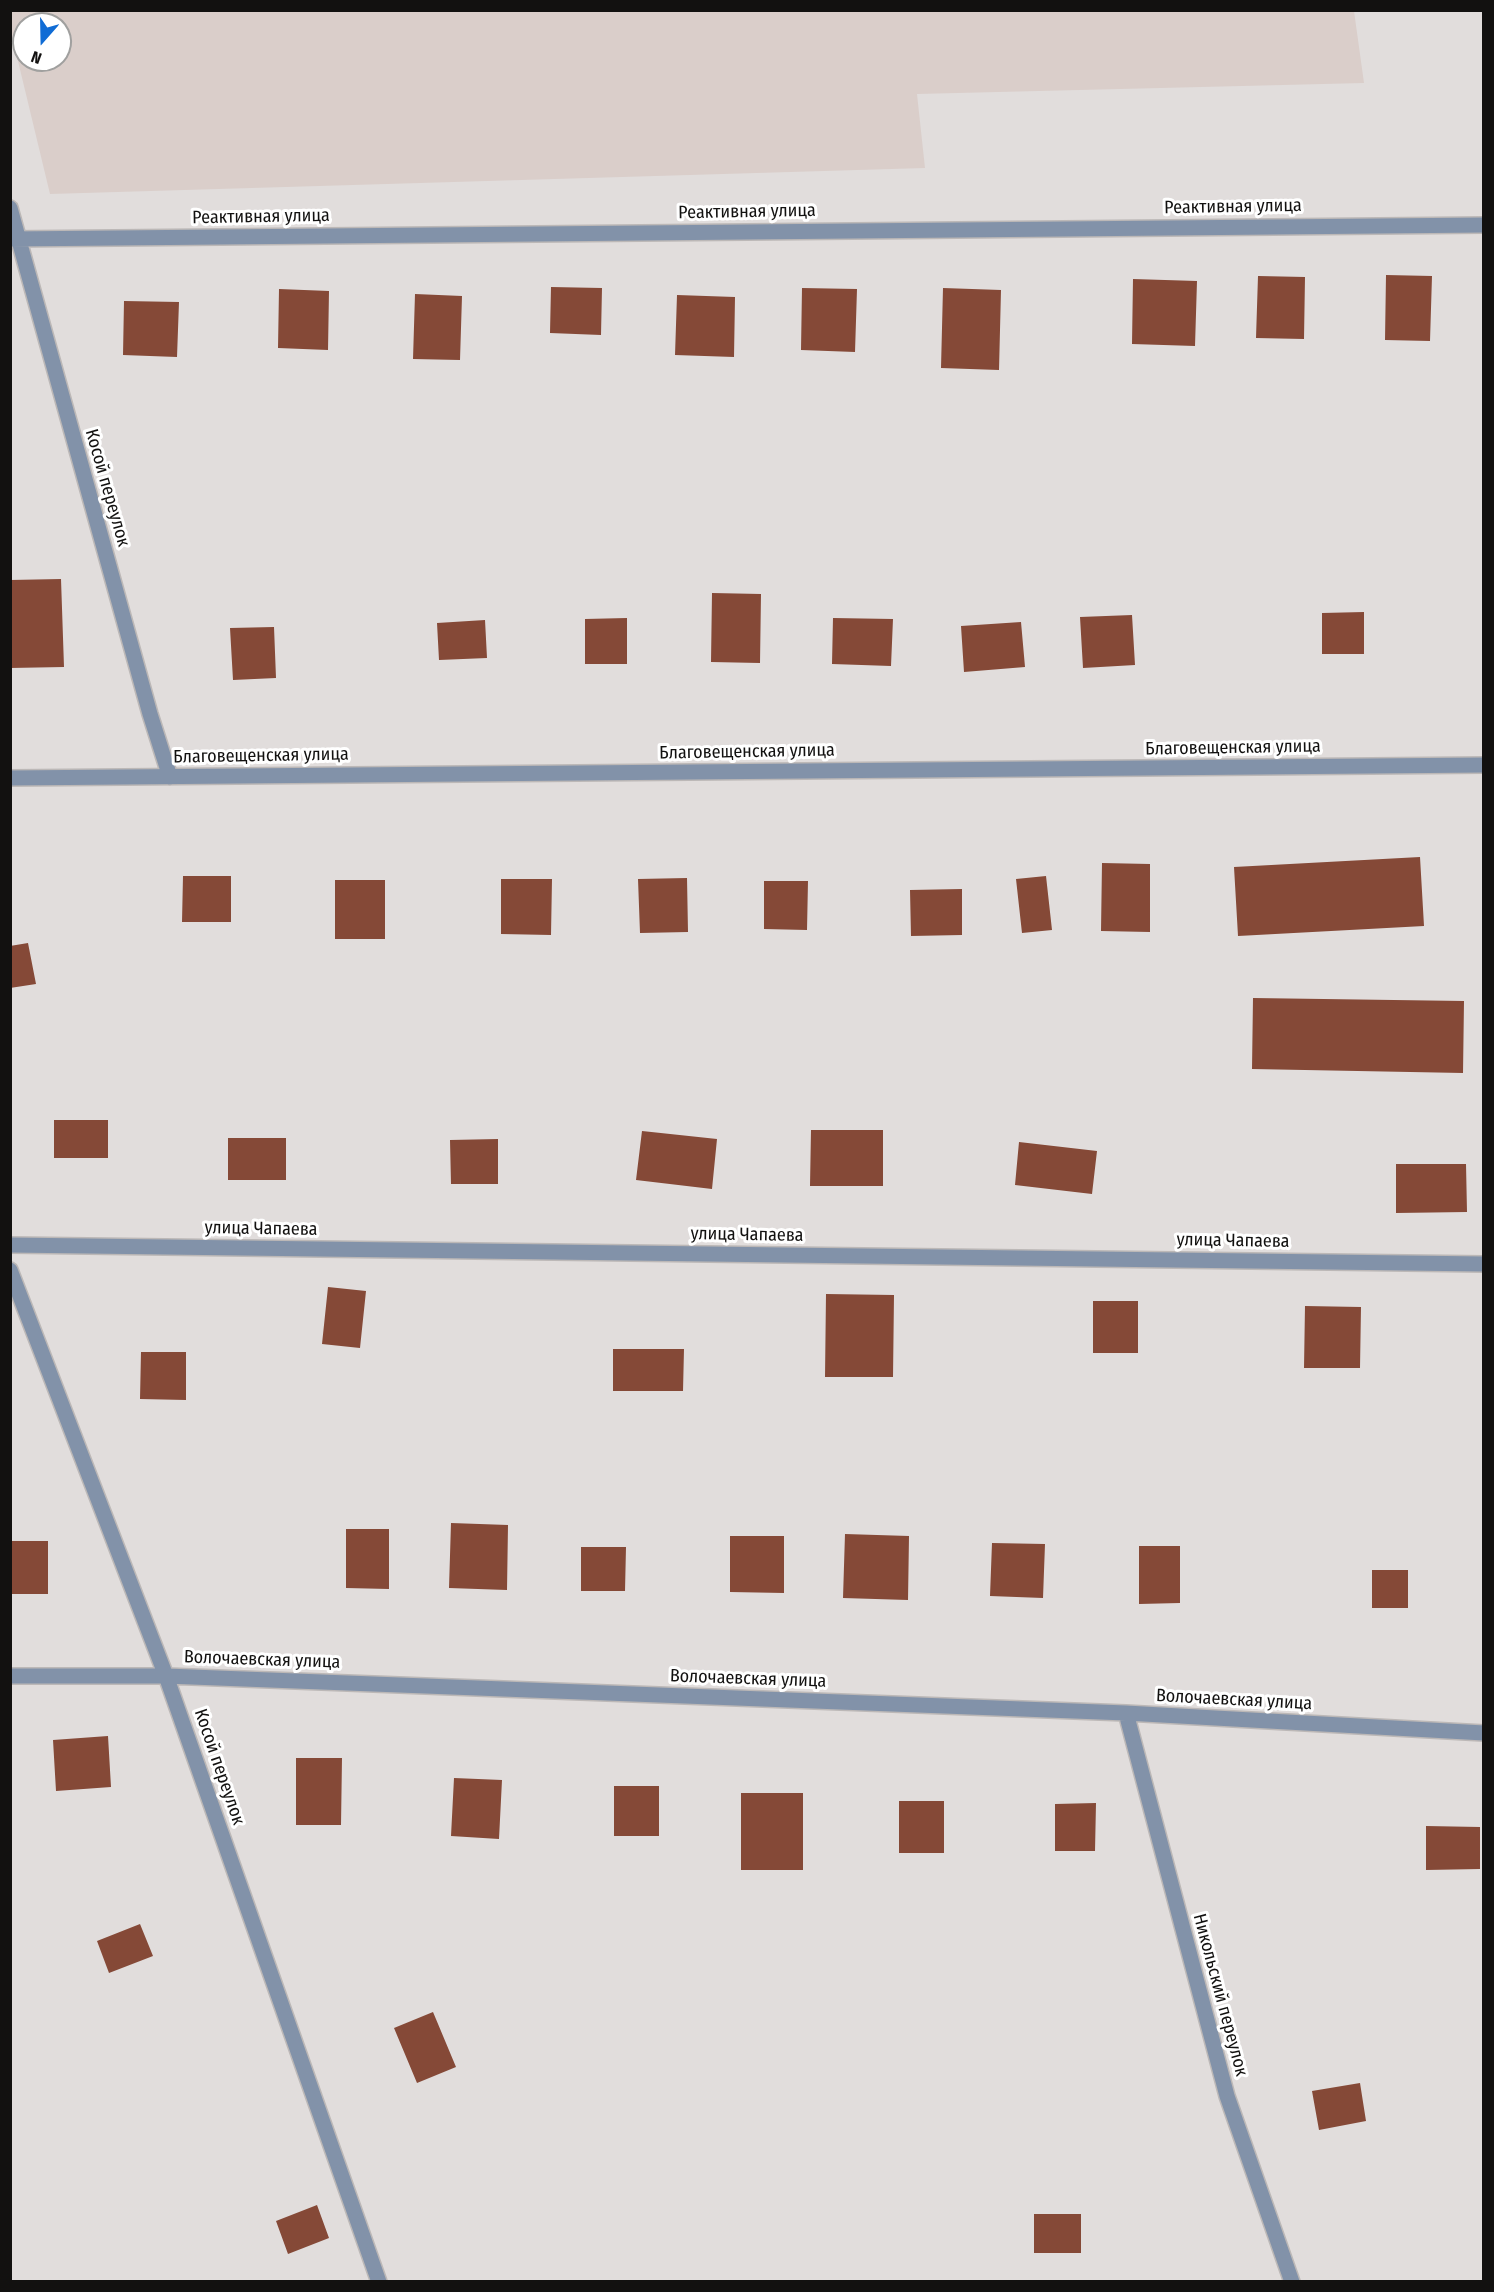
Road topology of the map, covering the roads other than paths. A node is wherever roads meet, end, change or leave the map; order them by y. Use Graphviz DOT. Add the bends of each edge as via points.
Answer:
graph roads {
  1 [pos="10,208"];
  2 [pos="1484,225"];
  3 [pos="14,238"];
  4 [pos="1484,765"];
  5 [pos="170,777"];
  6 [pos="10,778"];
  7 [pos="10,1245"];
  8 [pos="1484,1264"];
  9 [pos="10,1270"];
  10 [pos="10,1676"];
  11 [pos="166,1676"];
  12 [pos="1126,1713"];
  13 [pos="1484,1734"];
  14 [pos="379,2282"];
  15 [pos="1292,2282"];
  1 -- 3 [label="street, Косой переулок"];
  2 -- 3 [label="street, Реактивная улица"];
  3 -- 5 [label="street, Косой переулок"];
  4 -- 5 [label="street, Благовещенская улица"];
  5 -- 6 [label="street, Благовещенская улица"];
  7 -- 8 [label="street, улица Чапаева"];
  9 -- 11 [label="street, Косой переулок"];
  10 -- 11 [label="street, Волочаевская улица"];
  11 -- 12 [label="street, Волочаевская улица"];
  11 -- 14 [label="street, Косой переулок"];
  12 -- 13 [label="street, Волочаевская улица"];
  12 -- 15 [label="street, Никольский переулок" via="1227,2096"];
}
